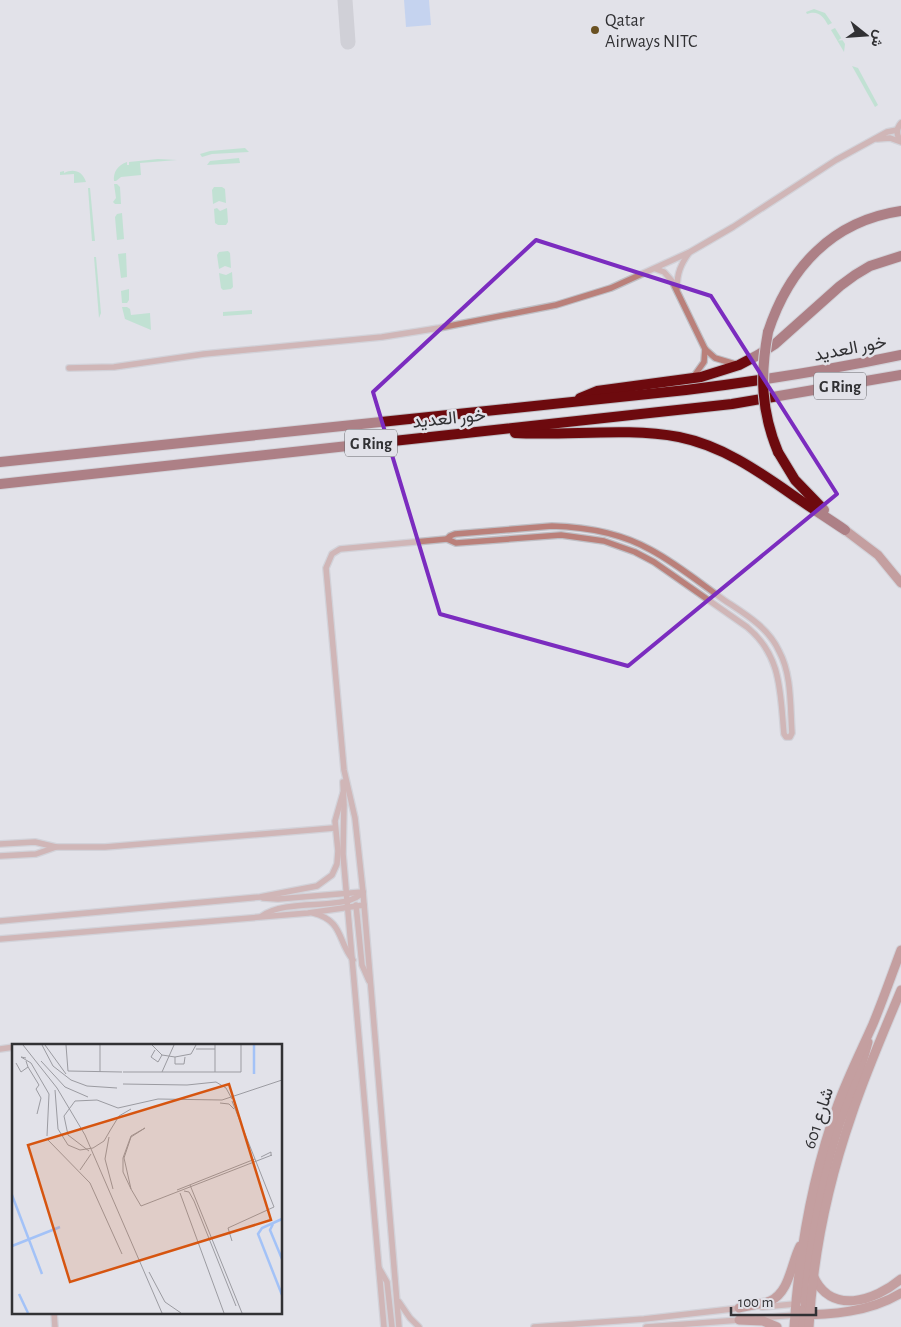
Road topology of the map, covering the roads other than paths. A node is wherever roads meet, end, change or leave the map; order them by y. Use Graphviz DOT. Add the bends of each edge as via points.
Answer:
graph roads {
  1 [pos="901,123"];
  2 [pos="897,130"];
  3 [pos="875,140"];
  4 [pos="901,142"];
  5 [pos="899,210"];
  6 [pos="690,252"];
  7 [pos="901,256"];
  8 [pos="656,269"];
  9 [pos="677,292"];
  10 [pos="705,349"];
  11 [pos="901,354"];
  12 [pos="739,365"];
  13 [pos="69,368"];
  14 [pos="901,375"];
  15 [pos="692,378"];
  16 [pos="573,402"];
  17 [pos="484,431"];
  18 [pos="0,462"];
  19 [pos="0,484"];
  20 [pos="845,530"];
  21 [pos="447,539"];
  22 [pos="901,583"];
  23 [pos="344,770"];
  24 [pos="343,791"];
  25 [pos="334,828"];
  26 [pos="0,844"];
  27 [pos="56,847"];
  28 [pos="0,856"];
  29 [pos="363,892"];
  30 [pos="347,893"];
  31 [pos="260,897"];
  32 [pos="355,899"];
  33 [pos="348,904"];
  34 [pos="364,905"];
  35 [pos="356,906"];
  36 [pos="308,912"];
  37 [pos="260,917"];
  38 [pos="0,921"];
  39 [pos="0,939"];
  40 [pos="901,950"];
  41 [pos="353,960"];
  42 [pos="370,983"];
  43 [pos="901,990"];
  44 [pos="873,1024"];
  45 [pos="804,1236"];
  46 [pos="379,1268"];
  47 [pos="813,1275"];
  48 [pos="901,1278"];
  49 [pos="901,1293"];
  50 [pos="397,1300"];
  51 [pos="795,1304"];
  52 [pos="739,1308"];
  53 [pos="54,1314"];
  54 [pos="802,1315"];
  55 [pos="740,1320"];
  56 [pos="55,1327"];
  57 [pos="384,1327"];
  58 [pos="392,1327"];
  59 [pos="399,1327"];
  60 [pos="419,1327"];
  61 [pos="534,1327"];
  62 [pos="646,1327"];
  63 [pos="777,1327"];
  64 [pos="794,1327"];
  65 [pos="802,1327"];
  66 [pos="809,1327"];
  1 -- 2 [label="street"];
  2 -- 3 [label="street"];
  2 -- 4 [label="street"];
  3 -- 4 [label="street" via="887,138"];
  3 -- 6 [label="street" via="836,160"];
  5 -- 20 [label="highway, bridge" via="862,221 826,242 796,273 785,290 768,332 763,363 764,407 778,452 807,494"];
  6 -- 8 [label="street"];
  6 -- 9 [label="street" via="678,274"];
  7 -- 12 [label="highway" via="870,266 855,275 775,344"];
  8 -- 9 [label="street" via="669,277"];
  8 -- 13 [label="street" via="556,306 430,330 140,364"];
  9 -- 10 [label="street"];
  10 -- 12 [label="street" via="715,358"];
  10 -- 15 [label="street" via="702,367"];
  11 -- 16 [label="highway, خور العديد / G Ring" via="741,383"];
  12 -- 15 [label="highway"];
  14 -- 17 [label="highway, خور العديد / G Ring" via="732,404"];
  15 -- 16 [label="highway" via="597,391"];
  16 -- 18 [label="highway, خور العديد / G Ring"];
  17 -- 19 [label="highway, خور العديد / G Ring"];
  17 -- 20 [label="highway" via="659,434 695,441 748,465"];
  20 -- 22 [label="main road" via="865,544"];
  21 -- 21 [label="street" via="456,543 568,535 604,541 644,556 747,626 761,640 772,657 778,676 784,734 788,738 792,735 787,675 783,658 771,638 756,623 652,550 616,536 565,527 455,534"];
  21 -- 23 [label="street" via="345,548 329,558 326,568"];
  23 -- 24 [label="street"];
  23 -- 29 [label="street" via="355,818"];
  24 -- 25 [label="street"];
  24 -- 30 [label="street" via="342,848"];
  25 -- 27 [label="street" via="105,847"];
  25 -- 31 [label="street" via="338,857 328,880 311,888"];
  26 -- 27 [label="street" via="35,842"];
  27 -- 28 [label="street" via="36,854"];
  29 -- 30 [label="street"];
  29 -- 32 [label="street"];
  29 -- 34 [label="street"];
  30 -- 31 [label="street" via="278,899"];
  30 -- 32 [label="street"];
  30 -- 33 [label="street"];
  31 -- 38 [label="street"];
  32 -- 33 [label="street"];
  32 -- 35 [label="street"];
  33 -- 35 [label="street"];
  33 -- 36 [label="street"];
  33 -- 37 [label="street" via="279,907"];
  33 -- 41 [label="street"];
  34 -- 35 [label="street"];
  34 -- 42 [label="street"];
  35 -- 42 [label="street" via="362,965"];
  36 -- 37 [label="street"];
  36 -- 41 [label="street" via="320,915 334,925"];
  37 -- 39 [label="street"];
  40 -- 44 [label="main road, شارع 601"];
  41 -- 46 [label="street"];
  42 -- 50 [label="street"];
  43 -- 47 [label="main road, شارع 601" via="844,1139"];
  44 -- 45 [label="main road, شارع 601" via="832,1124"];
  44 -- 54 [label="main road" via="821,1189"];
  45 -- 51 [label="main road, شارع 601"];
  45 -- 52 [label="main road" via="781,1294 767,1302"];
  46 -- 57 [label="street"];
  46 -- 58 [label="street" via="387,1282"];
  47 -- 48 [label="main road" via="822,1292 843,1301 873,1295"];
  47 -- 54 [label="main road, شارع 601"];
  49 -- 54 [label="main road" via="868,1308"];
  50 -- 59 [label="street"];
  50 -- 60 [label="street"];
  51 -- 52 [label="street"];
  51 -- 54 [label="main road"];
  52 -- 61 [label="street"];
  53 -- 56 [label="street"];
  54 -- 55 [label="street"];
  54 -- 64 [label="main road"];
  54 -- 65 [label="main road"];
  54 -- 66 [label="main road"];
  55 -- 62 [label="street"];
  55 -- 63 [label="main road"];
}
